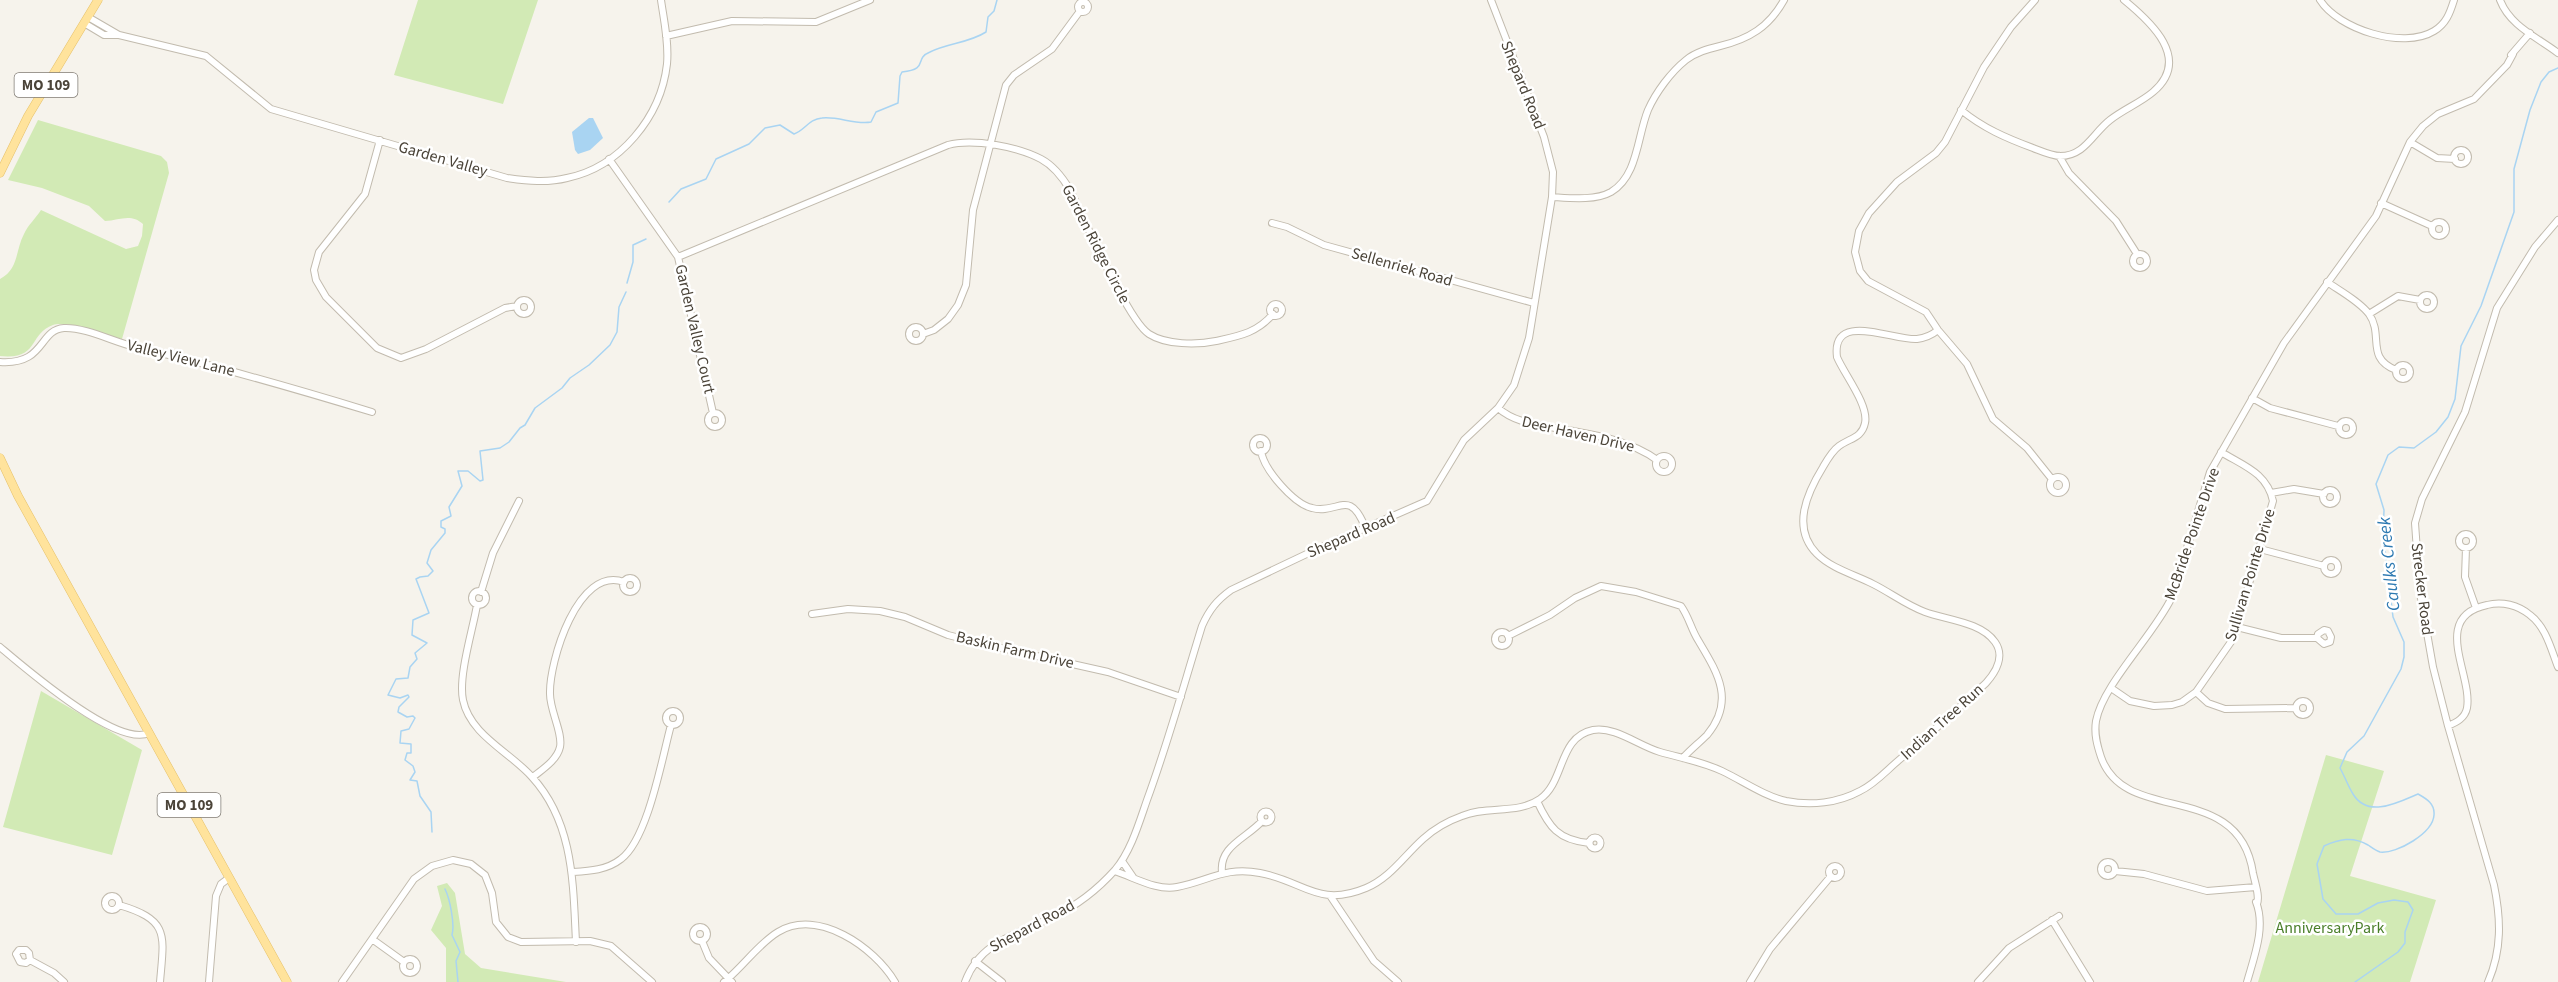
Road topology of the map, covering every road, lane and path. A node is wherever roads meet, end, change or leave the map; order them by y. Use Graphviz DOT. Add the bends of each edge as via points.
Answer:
graph roads {
  1 [pos="98,0"];
  2 [pos="661,0"];
  3 [pos="870,0"];
  4 [pos="1491,0"];
  5 [pos="1784,0"];
  6 [pos="2035,0"];
  7 [pos="2124,0"];
  8 [pos="2320,0"];
  9 [pos="2454,0"];
  10 [pos="2500,0"];
  11 [pos="1080,11"];
  12 [pos="86,20"];
  13 [pos="2530,33"];
  14 [pos="666,36"];
  15 [pos="2558,53"];
  16 [pos="1960,110"];
  17 [pos="380,140"];
  18 [pos="2410,142"];
  19 [pos="990,144"];
  20 [pos="2059,156"];
  21 [pos="609,159"];
  22 [pos="2454,159"];
  23 [pos="0,173"];
  24 [pos="1552,197"];
  25 [pos="2381,203"];
  26 [pos="2558,220"];
  27 [pos="1272,223"];
  28 [pos="2432,226"];
  29 [pos="2137,254"];
  30 [pos="678,257"];
  31 [pos="2327,282"];
  32 [pos="2420,300"];
  33 [pos="1534,303"];
  34 [pos="517,306"];
  35 [pos="1272,314"];
  36 [pos="2369,314"];
  37 [pos="1938,330"];
  38 [pos="923,334"];
  39 [pos="0,362"];
  40 [pos="2396,370"];
  41 [pos="2252,398"];
  42 [pos="1498,408"];
  43 [pos="372,412"];
  44 [pos="713,413"];
  45 [pos="2338,426"];
  46 [pos="1261,452"];
  47 [pos="2221,452"];
  48 [pos="0,458"];
  49 [pos="1657,460"];
  50 [pos="2051,478"];
  51 [pos="2271,493"];
  52 [pos="2324,495"];
  53 [pos="519,501"];
  54 [pos="1365,527"];
  55 [pos="2466,548"];
  56 [pos="2260,549"];
  57 [pos="2324,566"];
  58 [pos="624,582"];
  59 [pos="2476,608"];
  60 [pos="812,614"];
  61 [pos="2237,627"];
  62 [pos="1508,636"];
  63 [pos="2317,638"];
  64 [pos="0,646"];
  65 [pos="2558,667"];
  66 [pos="2111,688"];
  67 [pos="2196,692"];
  68 [pos="1181,697"];
  69 [pos="2296,708"];
  70 [pos="671,725"];
  71 [pos="2448,726"];
  72 [pos="149,733"];
  73 [pos="1683,758"];
  74 [pos="533,777"];
  75 [pos="1537,801"];
  76 [pos="1262,821"];
  77 [pos="1589,843"];
  78 [pos="1122,861"];
  79 [pos="1114,871"];
  80 [pos="2115,871"];
  81 [pos="573,872"];
  82 [pos="1222,872"];
  83 [pos="1832,876"];
  84 [pos="1134,877"];
  85 [pos="229,878"];
  86 [pos="2256,890"];
  87 [pos="1331,897"];
  88 [pos="119,905"];
  89 [pos="2059,916"];
  90 [pos="2052,920"];
  91 [pos="372,939"];
  92 [pos="702,941"];
  93 [pos="576,942"];
  94 [pos="30,960"];
  95 [pos="404,962"];
  96 [pos="975,962"];
  97 [pos="728,981"];
  98 [pos="64,982"];
  99 [pos="160,982"];
  100 [pos="209,982"];
  101 [pos="287,982"];
  102 [pos="342,982"];
  103 [pos="652,982"];
  104 [pos="894,982"];
  105 [pos="965,982"];
  106 [pos="1002,982"];
  107 [pos="1398,982"];
  108 [pos="1750,982"];
  109 [pos="1978,982"];
  110 [pos="2090,982"];
  111 [pos="2247,982"];
  112 [pos="2488,982"];
  1 -- 12 [label="main road, MO 109"];
  2 -- 14 [label="street, Garden Valley"];
  3 -- 14 [label="street" via="816,22 732,21"];
  4 -- 24 [label="street, Shepard Road" via="1547,146 1553,173"];
  5 -- 24 [label="street" via="1758,31 1694,54 1671,76 1648,111 1630,168 1619,186 1594,196"];
  6 -- 16 [label="street" via="2008,31"];
  7 -- 20 [label="street" via="2150,21 2163,41 2169,58 2168,71 2153,92 2108,122 2085,147"];
  8 -- 9 [label="street" via="2333,16 2350,26 2372,34 2403,37 2435,30 2446,20"];
  10 -- 13 [label="street" via="2508,16"];
  11 -- 19 [label="street" via="1052,49 1008,81"];
  12 -- 17 [label="street, Garden Valley" via="104,35 119,35 206,56 271,109"];
  12 -- 23 [label="main road, MO 109" via="15,138"];
  13 -- 15 [label="street"];
  13 -- 18 [label="street, McBride Pointe Drive" via="2476,95 2438,114"];
  14 -- 21 [label="street, Garden Valley" via="667,63 657,101 638,134"];
  16 -- 20 [label="street" via="2003,137"];
  16 -- 37 [label="street" via="1936,153 1897,182 1869,213 1856,246 1856,260 1868,281 1926,312"];
  17 -- 21 [label="street, Garden Valley" via="529,181 586,173"];
  17 -- 34 [label="street" via="365,194 315,260 316,280 322,292 377,348 401,358 505,308"];
  18 -- 22 [label="street" via="2437,158"];
  18 -- 25 [label="street, McBride Pointe Drive"];
  19 -- 30 [label="street, Garden Ridge Circle" via="948,145"];
  19 -- 35 [label="street, Garden Ridge Circle" via="1039,158 1063,178 1131,314 1149,334 1166,340 1205,343 1256,330"];
  19 -- 38 [label="street" via="973,210 969,273 963,294 948,319"];
  20 -- 29 [label="street" via="2069,173 2116,221"];
  21 -- 30 [label="street, Garden Valley Court"];
  24 -- 33 [label="street, Shepard Road"];
  25 -- 28 [label="street"];
  25 -- 31 [label="street, McBride Pointe Drive"];
  26 -- 71 [label="street, Strecker Road" via="2535,247 2497,308 2464,412 2418,510 2415,533 2420,593"];
  27 -- 33 [label="street, Sellenriek Road" via="1324,245"];
  30 -- 44 [label="street, Garden Valley Court"];
  31 -- 36 [label="street"];
  31 -- 41 [label="street, McBride Pointe Drive" via="2283,343"];
  32 -- 36 [label="street" via="2393,298"];
  33 -- 42 [label="street, Shepard Road" via="1521,369"];
  36 -- 40 [label="street" via="2378,356"];
  37 -- 50 [label="street" via="1967,364 1993,418 2027,448"];
  37 -- 73 [label="street, Indian Tree Run" via="1915,339 1860,330 1840,339 1837,357 1860,402 1865,422 1855,439 1831,454 1814,482 1803,510 1804,528 1810,544 1826,561 1906,604 1990,636 1999,653 1993,675 1873,782 1839,800 1806,804 1785,801"];
  39 -- 43 [label="street, Valley View Lane" via="29,359 51,334 73,329 208,363"];
  41 -- 45 [label="street" via="2270,408"];
  41 -- 47 [label="street, McBride Pointe Drive"];
  42 -- 49 [label="street, Deer Haven Drive" via="1510,418 1642,449"];
  42 -- 54 [label="street, Shepard Road" via="1464,440 1427,501"];
  46 -- 54 [label="street" via="1267,468 1306,506 1351,506"];
  47 -- 51 [label="street, Sullivan Pointe Drive" via="2260,475"];
  47 -- 66 [label="street, McBride Pointe Drive" via="2203,492 2172,597"];
  48 -- 72 [label="main road, MO 109"];
  51 -- 52 [label="street" via="2294,489"];
  51 -- 56 [label="street, Sullivan Pointe Drive" via="2271,512"];
  53 -- 74 [label="street" via="493,554 480,592 472,597 477,605 462,689 465,708 485,735"];
  54 -- 68 [label="street, Shepard Road" via="1220,598 1202,626"];
  55 -- 59 [label="street" via="2465,577"];
  56 -- 57 [label="street"];
  56 -- 61 [label="street, Sullivan Pointe Drive"];
  58 -- 74 [label="street" via="604,581 585,593 578,603 550,680 561,744 558,753"];
  59 -- 65 [label="street" via="2497,603 2526,611 2541,627"];
  59 -- 71 [label="street" via="2460,625 2457,637 2467,710 2460,720"];
  60 -- 68 [label="street, Baskin Farm Drive" via="848,609 880,611 979,643 1108,672"];
  61 -- 63 [label="street" via="2281,638"];
  61 -- 67 [label="street, Sullivan Pointe Drive" via="2225,652"];
  62 -- 73 [label="street" via="1601,586 1681,606 1718,672 1722,692 1713,726"];
  64 -- 72 [label="street" via="80,709 129,734"];
  66 -- 67 [label="street, Sullivan Pointe Drive" via="2130,701 2154,706 2182,702"];
  66 -- 86 [label="street, McBride Pointe Drive" via="2096,723 2098,750 2108,771 2133,791 2224,822 2248,850"];
  67 -- 69 [label="street" via="2208,703 2225,709"];
  68 -- 78 [label="street, Shepard Road"];
  70 -- 81 [label="street" via="635,844 623,858 606,867"];
  71 -- 112 [label="street, Strecker Road" via="2500,912 2498,951"];
  72 -- 85 [label="main road, MO 109"];
  73 -- 75 [label="street, Indian Tree Run" via="1611,732 1590,731 1569,747 1554,783"];
  74 -- 81 [label="street" via="556,812 570,850"];
  75 -- 77 [label="street" via="1555,831 1571,840"];
  75 -- 87 [label="street" via="1451,820 1423,838 1377,883"];
  76 -- 82 [label="street" via="1224,854"];
  78 -- 79 [label="street, Shepard Road"];
  78 -- 84 [label="street"];
  79 -- 84 [label="street"];
  79 -- 96 [label="street, Shepard Road" via="1076,904 1007,936"];
  80 -- 86 [label="street" via="2144,874 2208,891"];
  81 -- 93 [label="street"];
  82 -- 84 [label="street" via="1176,887 1148,884"];
  82 -- 87 [label="street" via="1260,873"];
  83 -- 108 [label="street" via="1770,949"];
  85 -- 100 [label="street" via="216,896"];
  85 -- 101 [label="main road, MO 109"];
  86 -- 111 [label="street, McBride Pointe Drive" via="2258,941"];
  87 -- 107 [label="street" via="1374,961"];
  88 -- 99 [label="street" via="147,915 160,929"];
  89 -- 90 [label="street"];
  90 -- 109 [label="street" via="2009,948"];
  90 -- 110 [label="street"];
  91 -- 93 [label="street" via="414,879 432,866 453,860 471,864 485,876 496,922 508,937 521,942"];
  91 -- 95 [label="street"];
  91 -- 102 [label="street"];
  92 -- 97 [label="street" via="705,952"];
  93 -- 103 [label="street" via="611,946"];
  94 -- 98 [label="street"];
  96 -- 105 [label="street, Shepard Road"];
  96 -- 106 [label="street"];
  97 -- 104 [label="street" via="776,933 805,923 859,944 880,961"];
}
